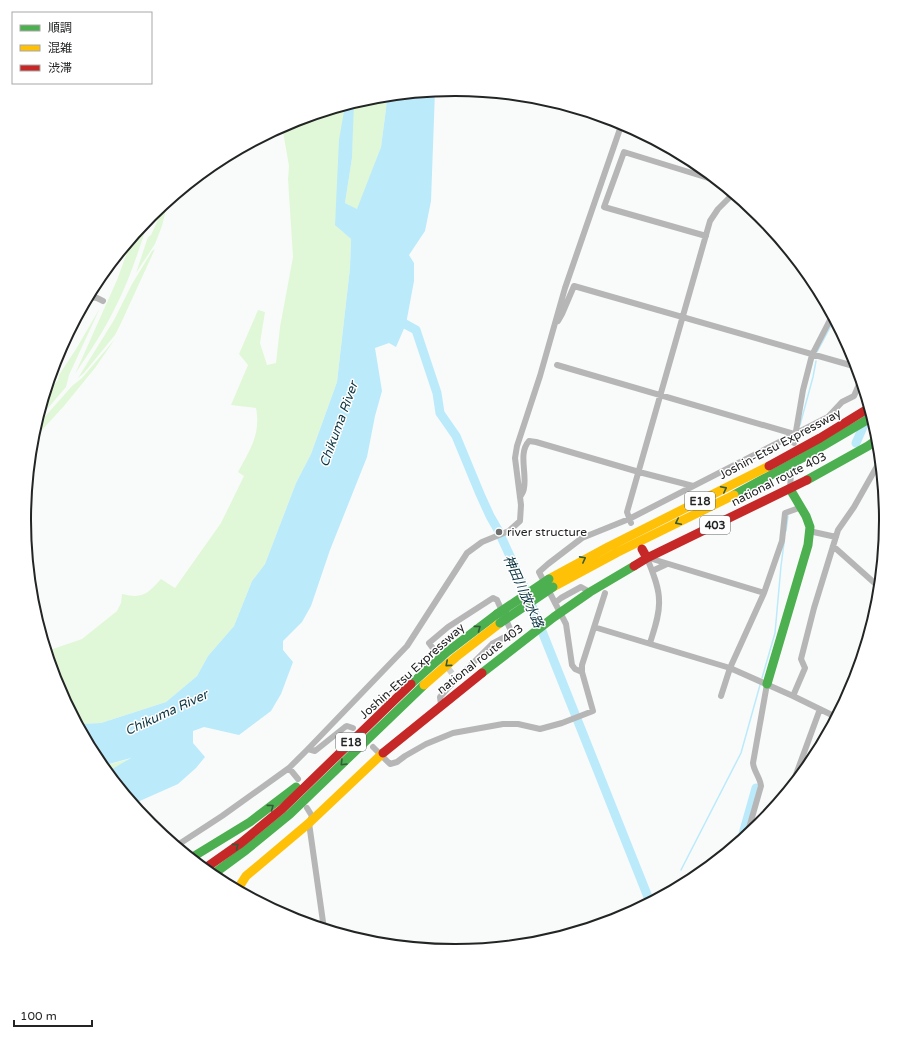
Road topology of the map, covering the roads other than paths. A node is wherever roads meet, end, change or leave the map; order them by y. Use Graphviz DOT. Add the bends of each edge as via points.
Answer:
graph roads {
  1 [pos="620,129"];
  2 [pos="703,176"];
  3 [pos="730,197"];
  4 [pos="706,236"];
  5 [pos="94,297"];
  6 [pos="102,302"];
  7 [pos="683,318"];
  8 [pos="829,321"];
  9 [pos="554,325"];
  10 [pos="812,355"];
  11 [pos="557,365"];
  12 [pos="849,365"];
  13 [pos="857,388"];
  14 [pos="661,394"];
  15 [pos="865,410"];
  16 [pos="867,420"];
  17 [pos="794,434"];
  18 [pos="794,443"];
  19 [pos="872,443"];
  20 [pos="875,469"];
  21 [pos="638,472"];
  22 [pos="791,473"];
  23 [pos="693,486"];
  24 [pos="790,489"];
  25 [pos="520,497"];
  26 [pos="800,508"];
  27 [pos="630,520"];
  28 [pos="809,531"];
  29 [pos="836,537"];
  30 [pos="833,546"];
  31 [pos="645,553"];
  32 [pos="667,564"];
  33 [pos="652,571"];
  34 [pos="874,582"];
  35 [pos="551,583"];
  36 [pos="590,592"];
  37 [pos="605,593"];
  38 [pos="764,593"];
  39 [pos="555,604"];
  40 [pos="557,615"];
  41 [pos="499,618"];
  42 [pos="594,627"];
  43 [pos="650,644"];
  44 [pos="432,647"];
  45 [pos="730,668"];
  46 [pos="582,672"];
  47 [pos="767,684"];
  48 [pos="400,695"];
  49 [pos="722,696"];
  50 [pos="793,696"];
  51 [pos="441,705"];
  52 [pos="820,709"];
  53 [pos="831,715"];
  54 [pos="352,728"];
  55 [pos="373,747"];
  56 [pos="308,749"];
  57 [pos="381,754"];
  58 [pos="289,768"];
  59 [pos="798,769"];
  60 [pos="298,779"];
  61 [pos="307,808"];
  62 [pos="309,823"];
  63 [pos="750,825"];
  64 [pos="180,843"];
  65 [pos="196,855"];
  66 [pos="209,865"];
  67 [pos="217,871"];
  68 [pos="240,885"];
  69 [pos="323,922"];
  1 -- 9 [label="street" via="575,256"];
  2 -- 4 [label="street" via="624,152 604,208"];
  3 -- 4 [label="street" via="712,218"];
  4 -- 7 [label="street"];
  5 -- 6 [label="street"];
  7 -- 9 [label="street" via="574,286 562,314"];
  7 -- 10 [label="street"];
  7 -- 14 [label="street"];
  8 -- 10 [label="street"];
  9 -- 25 [label="street" via="517,446 515,458"];
  10 -- 12 [label="street"];
  10 -- 17 [label="street"];
  11 -- 14 [label="street"];
  13 -- 17 [label="street" via="854,396 842,402 828,417"];
  14 -- 17 [label="street"];
  14 -- 21 [label="street"];
  35 -- 15 [label="main road, Joshin-Etsu Expressway / E18, one-way" via="601,550 766,468"];
  16 -- 35 [label="main road, Joshin-Etsu Expressway / E18, one-way" via="770,476"];
  17 -- 18 [label="street"];
  17 -- 23 [label="street"];
  19 -- 24 [label="main road, national route 403 / 403"];
  20 -- 29 [label="street"];
  21 -- 23 [label="street"];
  21 -- 25 [label="street" via="529,441 525,445 524,488"];
  21 -- 27 [label="street" via="627,512"];
  22 -- 24 [label="street"];
  23 -- 27 [label="street"];
  24 -- 26 [label="main road"];
  24 -- 31 [label="main road, national route 403 / 403"];
  25 -- 56 [label="street" via="520,522 467,553 407,646"];
  26 -- 28 [label="main road" via="806,516"];
  26 -- 38 [label="street" via="785,513 782,541"];
  27 -- 39 [label="street" via="582,538 539,572"];
  28 -- 29 [label="street"];
  28 -- 47 [label="main road" via="808,545"];
  29 -- 30 [label="street"];
  30 -- 34 [label="street"];
  30 -- 50 [label="street" via="801,659 805,668"];
  31 -- 32 [label="street"];
  31 -- 33 [label="street"];
  31 -- 36 [label="main road, national route 403 / 403"];
  32 -- 33 [label="street"];
  32 -- 38 [label="street"];
  33 -- 43 [label="street" via="660,600"];
  35 -- 41 [label="main road, Joshin-Etsu Expressway / E18, bridge"];
  36 -- 39 [label="street" via="581,587"];
  36 -- 40 [label="main road, national route 403 / 403"];
  37 -- 42 [label="street"];
  38 -- 45 [label="street"];
  39 -- 40 [label="street"];
  40 -- 46 [label="street" via="566,624 572,665"];
  40 -- 51 [label="main road, national route 403 / 403"];
  48 -- 41 [label="main road, Joshin-Etsu Expressway / E18, one-way" via="447,652"];
  41 -- 67 [label="main road, Joshin-Etsu Expressway / E18, one-way" via="430,679 290,814"];
  42 -- 43 [label="street"];
  42 -- 46 [label="street"];
  43 -- 45 [label="street"];
  44 -- 51 [label="street" via="429,643 448,627 493,598 497,600 512,633 492,644 456,677 440,697"];
  45 -- 47 [label="street"];
  45 -- 49 [label="street"];
  46 -- 57 [label="street" via="593,711 562,724 540,729 518,724 503,724 453,733 426,744 390,764"];
  47 -- 50 [label="street"];
  47 -- 63 [label="street" via="753,763 761,786"];
  65 -- 48 [label="main road, one-way" via="250,822 293,790"];
  66 -- 48 [label="main road, Joshin-Etsu Expressway / E18, one-way" via="282,809"];
  50 -- 52 [label="street"];
  51 -- 57 [label="main road, national route 403 / 403"];
  52 -- 53 [label="street"];
  52 -- 59 [label="street"];
  54 -- 56 [label="street" via="344,727 315,751"];
  55 -- 57 [label="street"];
  56 -- 58 [label="street"];
  57 -- 62 [label="main road, national route 403 / 403"];
  58 -- 60 [label="street"];
  58 -- 64 [label="street"];
  61 -- 62 [label="street" via="312,816"];
  62 -- 68 [label="main road, national route 403 / 403" via="246,876"];
  62 -- 69 [label="street"];
}
